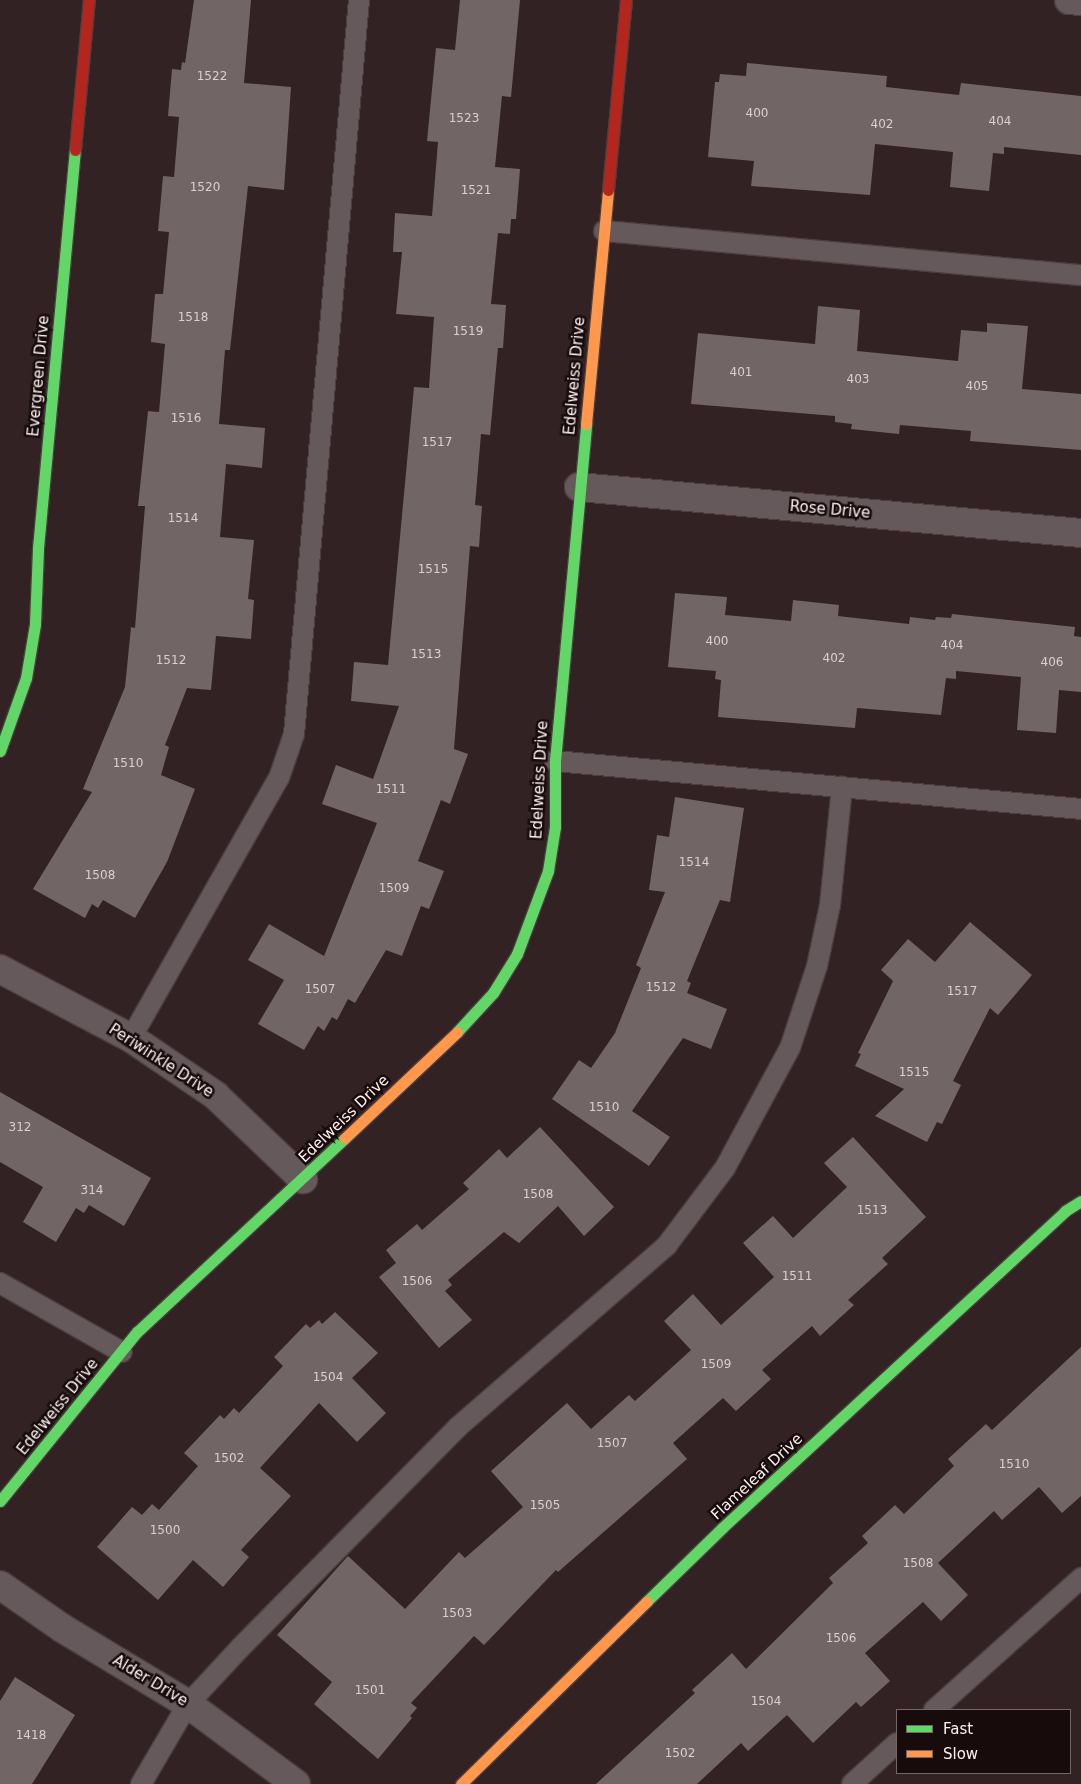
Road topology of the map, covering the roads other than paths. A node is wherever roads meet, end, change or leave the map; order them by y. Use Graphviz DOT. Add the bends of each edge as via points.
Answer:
graph roads {
  1 [pos="89,0"];
  2 [pos="359,0"];
  3 [pos="626,0"];
  4 [pos="1069,0"];
  5 [pos="1081,1"];
  6 [pos="604,231"];
  7 [pos="1081,275"];
  8 [pos="579,486"];
  9 [pos="1081,533"];
  10 [pos="0,751"];
  11 [pos="555,761"];
  12 [pos="842,788"];
  13 [pos="1081,810"];
  14 [pos="0,969"];
  15 [pos="131,1038"];
  16 [pos="303,1179"];
  17 [pos="1081,1201"];
  18 [pos="0,1283"];
  19 [pos="122,1352"];
  20 [pos="0,1501"];
  21 [pos="1081,1578"];
  22 [pos="0,1584"];
  23 [pos="188,1704"];
  24 [pos="935,1709"];
  25 [pos="896,1744"];
  26 [pos="141,1784"];
  27 [pos="296,1784"];
  28 [pos="462,1784"];
  29 [pos="852,1784"];
  1 -- 10 [label="street, Evergreen Drive" via="38,548 35,624 26,678"];
  2 -- 15 [label="lane" via="294,734 278,778"];
  3 -- 6 [label="street, Edelweiss Drive"];
  4 -- 5 [label="street"];
  6 -- 7 [label="lane"];
  6 -- 8 [label="street, Edelweiss Drive"];
  8 -- 9 [label="street, Rose Drive"];
  8 -- 11 [label="street, Edelweiss Drive"];
  11 -- 12 [label="lane"];
  11 -- 16 [label="street, Edelweiss Drive" via="555,827 548,871 517,954 493,992 464,1026"];
  12 -- 13 [label="lane"];
  12 -- 23 [label="lane" via="830,905 817,966 790,1048 724,1168 667,1244 458,1427"];
  14 -- 15 [label="street, Periwinkle Drive"];
  15 -- 16 [label="street, Periwinkle Drive" via="215,1095"];
  16 -- 19 [label="street, Edelweiss Drive" via="137,1332"];
  17 -- 28 [label="street, Flameleaf Drive" via="1066,1211 722,1528"];
  18 -- 19 [label="lane"];
  19 -- 20 [label="street, Edelweiss Drive"];
  21 -- 24 [label="lane"];
  22 -- 23 [label="street, Alder Drive" via="62,1628"];
  23 -- 26 [label="lane"];
  23 -- 27 [label="street, Alder Drive"];
  25 -- 29 [label="lane"];
}
